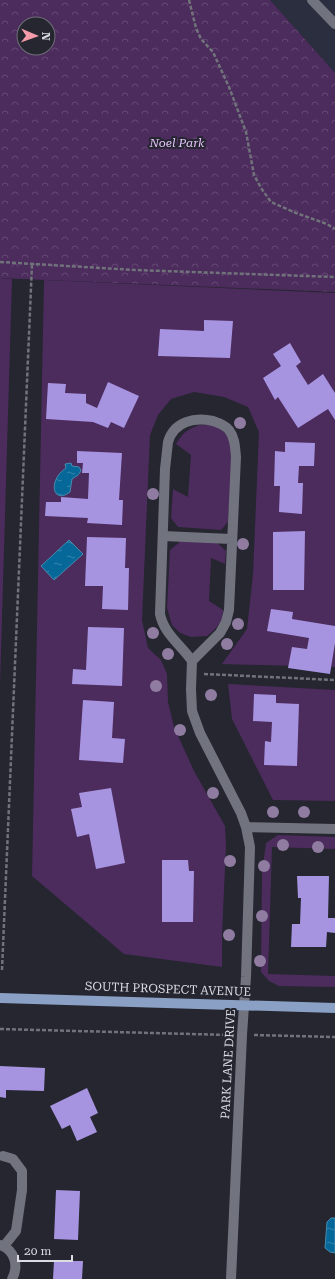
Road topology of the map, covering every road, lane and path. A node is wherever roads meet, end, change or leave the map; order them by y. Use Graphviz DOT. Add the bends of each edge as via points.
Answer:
graph roads {
  1 [pos="189,0"];
  2 [pos="312,0"];
  3 [pos="335,24"];
  4 [pos="335,229"];
  5 [pos="0,262"];
  6 [pos="32,264"];
  7 [pos="335,277"];
  8 [pos="163,536"];
  9 [pos="231,538"];
  10 [pos="192,661"];
  11 [pos="204,674"];
  12 [pos="335,680"];
  13 [pos="246,827"];
  14 [pos="335,829"];
  15 [pos="2,970"];
  16 [pos="0,998"];
  17 [pos="244,1004"];
  18 [pos="335,1008"];
  19 [pos="0,1029"];
  20 [pos="227,1035"];
  21 [pos="262,1035"];
  22 [pos="335,1037"];
  23 [pos="3,1156"];
  24 [pos="2,1245"];
  25 [pos="12,1279"];
  26 [pos="232,1279"];
  1 -- 4 [label="path" via="196,28 201,39 213,52 246,132 254,176 261,188 271,202"];
  2 -- 3 [label="street"];
  5 -- 6 [label="path"];
  6 -- 7 [label="path"];
  6 -- 15 [label="path"];
  8 -- 9 [label="street"];
  8 -- 9 [label="street" via="165,468 170,438 185,422 202,418 220,423 228,429 233,438 236,457"];
  8 -- 10 [label="street" via="160,614 171,637"];
  9 -- 10 [label="street" via="226,622 220,633"];
  10 -- 13 [label="street, PARK LANE DRIVE" via="192,711 200,733"];
  11 -- 12 [label="path"];
  13 -- 14 [label="street"];
  13 -- 17 [label="street, PARK LANE DRIVE" via="250,853"];
  16 -- 17 [label="main road, SOUTH PROSPECT AVENUE"];
  17 -- 18 [label="main road, SOUTH PROSPECT AVENUE"];
  17 -- 26 [label="street, PARK LANE DRIVE"];
  19 -- 20 [label="path"];
  21 -- 22 [label="path"];
  23 -- 24 [label="street" via="13,1159 22,1171 22,1190 16,1231"];
  24 -- 25 [label="street" via="14,1256 16,1263"];
}
